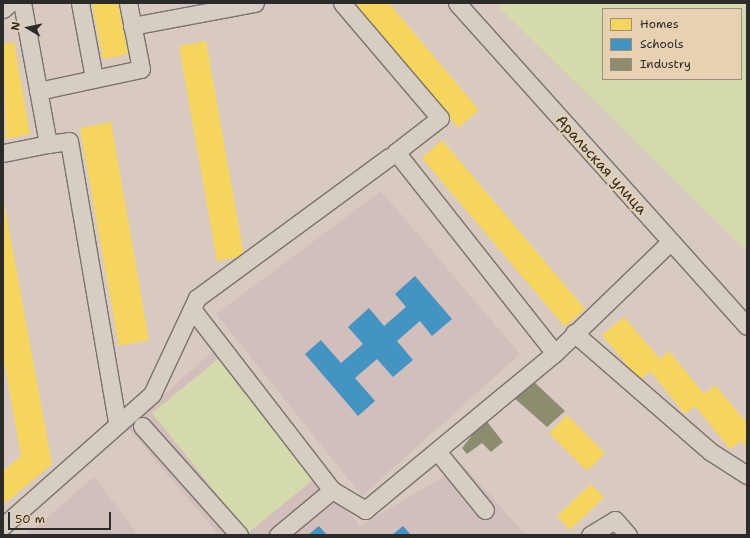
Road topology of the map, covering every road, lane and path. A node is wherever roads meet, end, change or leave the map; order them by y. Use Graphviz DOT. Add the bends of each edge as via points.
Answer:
graph roads {
  1 [pos="10,3"];
  2 [pos="22,3"];
  3 [pos="80,3"];
  4 [pos="128,3"];
  5 [pos="255,3"];
  6 [pos="342,3"];
  7 [pos="458,3"];
  8 [pos="236,5"];
  9 [pos="195,8"];
  10 [pos="3,9"];
  11 [pos="132,26"];
  12 [pos="94,78"];
  13 [pos="38,91"];
  14 [pos="48,144"];
  15 [pos="3,153"];
  16 [pos="389,157"];
  17 [pos="670,242"];
  18 [pos="192,309"];
  19 [pos="747,326"];
  20 [pos="574,333"];
  21 [pos="555,353"];
  22 [pos="116,423"];
  23 [pos="142,426"];
  24 [pos="436,451"];
  25 [pos="747,475"];
  26 [pos="332,490"];
  27 [pos="485,510"];
  28 [pos="3,526"];
  29 [pos="239,535"];
  30 [pos="278,535"];
  31 [pos="590,535"];
  32 [pos="628,535"];
  1 -- 10 [label="street"];
  2 -- 13 [label="street"];
  3 -- 12 [label="street"];
  4 -- 11 [label="street"];
  5 -- 8 [label="street"];
  6 -- 21 [label="street" via="440,118 396,152"];
  7 -- 17 [label="street, Аральская улица"];
  8 -- 9 [label="street"];
  9 -- 11 [label="street"];
  11 -- 12 [label="street" via="141,68"];
  12 -- 13 [label="street"];
  13 -- 14 [label="street"];
  14 -- 15 [label="street"];
  14 -- 22 [label="street" via="69,141"];
  16 -- 18 [label="street" via="197,298"];
  17 -- 19 [label="street, Аральская улица"];
  17 -- 20 [label="street"];
  18 -- 22 [label="street" via="152,394"];
  18 -- 26 [label="street"];
  20 -- 21 [label="street"];
  20 -- 25 [label="street" via="712,452"];
  21 -- 24 [label="street"];
  22 -- 28 [label="street"];
  23 -- 29 [label="street"];
  24 -- 26 [label="street" via="365,510"];
  24 -- 27 [label="street"];
  26 -- 30 [label="street"];
  31 -- 32 [label="street" via="615,520"];
}
